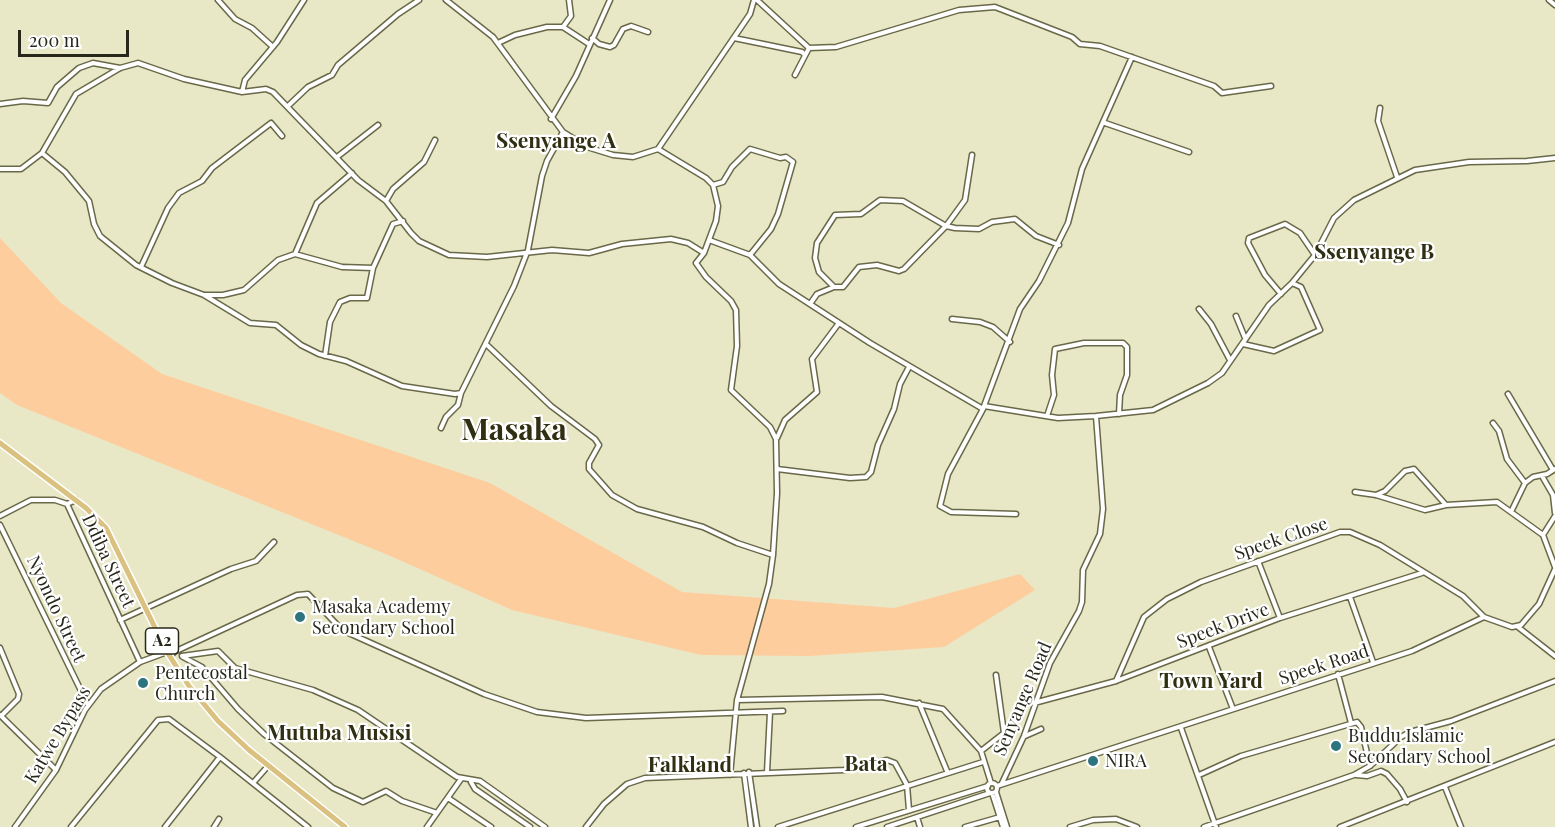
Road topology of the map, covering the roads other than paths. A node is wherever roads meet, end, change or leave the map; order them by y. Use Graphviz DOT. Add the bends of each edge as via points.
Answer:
graph roads {
  1 [pos="218,0"];
  2 [pos="304,0"];
  3 [pos="419,0"];
  4 [pos="446,0"];
  5 [pos="570,0"];
  6 [pos="610,0"];
  7 [pos="756,0"];
  8 [pos="1549,0"];
  9 [pos="1555,5"];
  10 [pos="563,27"];
  11 [pos="648,32"];
  12 [pos="592,38"];
  13 [pos="734,38"];
  14 [pos="498,43"];
  15 [pos="589,44"];
  16 [pos="273,47"];
  17 [pos="809,48"];
  18 [pos="805,55"];
  19 [pos="1132,57"];
  20 [pos="120,68"];
  21 [pos="795,75"];
  22 [pos="1271,86"];
  23 [pos="242,92"];
  24 [pos="0,104"];
  25 [pos="288,106"];
  26 [pos="1380,108"];
  27 [pos="556,112"];
  28 [pos="551,119"];
  29 [pos="1105,123"];
  30 [pos="378,125"];
  31 [pos="558,126"];
  32 [pos="563,132"];
  33 [pos="282,136"];
  34 [pos="435,140"];
  35 [pos="658,150"];
  36 [pos="1189,152"];
  37 [pos="42,153"];
  38 [pos="972,154"];
  39 [pos="337,158"];
  40 [pos="1555,158"];
  41 [pos="0,169"];
  42 [pos="352,173"];
  43 [pos="1397,177"];
  44 [pos="713,185"];
  45 [pos="386,201"];
  46 [pos="402,221"];
  47 [pos="946,226"];
  48 [pos="709,240"];
  49 [pos="1059,244"];
  50 [pos="528,250"];
  51 [pos="704,253"];
  52 [pos="295,254"];
  53 [pos="750,255"];
  54 [pos="1315,255"];
  55 [pos="141,267"];
  56 [pos="373,268"];
  57 [pos="1293,283"];
  58 [pos="834,287"];
  59 [pos="1281,294"];
  60 [pos="204,295"];
  61 [pos="810,304"];
  62 [pos="1198,309"];
  63 [pos="1236,316"];
  64 [pos="952,319"];
  65 [pos="839,323"];
  66 [pos="1245,339"];
  67 [pos="1010,342"];
  68 [pos="1243,344"];
  69 [pos="487,345"];
  70 [pos="325,356"];
  71 [pos="1230,360"];
  72 [pos="909,367"];
  73 [pos="461,393"];
  74 [pos="1508,394"];
  75 [pos="983,408"];
  76 [pos="1119,414"];
  77 [pos="1047,416"];
  78 [pos="1096,416"];
  79 [pos="1493,423"];
  80 [pos="441,428"];
  81 [pos="776,439"];
  82 [pos="0,443"];
  83 [pos="777,469"];
  84 [pos="1554,469"];
  85 [pos="1542,476"];
  86 [pos="1525,483"];
  87 [pos="1354,492"];
  88 [pos="1376,495"];
  89 [pos="76,500"];
  90 [pos="67,504"];
  91 [pos="1446,506"];
  92 [pos="1511,512"];
  93 [pos="1016,514"];
  94 [pos="1555,514"];
  95 [pos="0,516"];
  96 [pos="0,525"];
  97 [pos="1543,535"];
  98 [pos="274,542"];
  99 [pos="773,555"];
  100 [pos="1258,561"];
  101 [pos="1555,568"];
  102 [pos="1422,573"];
  103 [pos="1553,581"];
  104 [pos="1350,597"];
  105 [pos="146,610"];
  106 [pos="1484,617"];
  107 [pos="1280,618"];
  108 [pos="120,620"];
  109 [pos="1518,627"];
  110 [pos="1209,647"];
  111 [pos="0,648"];
  112 [pos="171,653"];
  113 [pos="182,656"];
  114 [pos="1555,656"];
  115 [pos="140,662"];
  116 [pos="1373,662"];
  117 [pos="1338,674"];
  118 [pos="996,675"];
  119 [pos="1116,681"];
  120 [pos="1555,681"];
  121 [pos="737,700"];
  122 [pos="919,703"];
  123 [pos="1034,703"];
  124 [pos="88,705"];
  125 [pos="1233,709"];
  126 [pos="783,711"];
  127 [pos="770,712"];
  128 [pos="735,714"];
  129 [pos="0,715"];
  130 [pos="1351,723"];
  131 [pos="1181,728"];
  132 [pos="1041,729"];
  133 [pos="1024,736"];
  134 [pos="1555,742"];
  135 [pos="981,751"];
  136 [pos="220,757"];
  137 [pos="983,762"];
  138 [pos="269,765"];
  139 [pos="1370,766"];
  140 [pos="56,770"];
  141 [pos="947,771"];
  142 [pos="747,772"];
  143 [pos="767,772"];
  144 [pos="730,775"];
  145 [pos="1199,775"];
  146 [pos="1354,775"];
  147 [pos="461,779"];
  148 [pos="470,781"];
  149 [pos="253,783"];
  150 [pos="907,785"];
  151 [pos="989,785"];
  152 [pos="1445,787"];
  153 [pos="995,790"];
  154 [pos="448,798"];
  155 [pos="1407,802"];
  156 [pos="909,810"];
  157 [pos="437,813"];
  158 [pos="917,817"];
  159 [pos="1000,817"];
  160 [pos="219,819"];
  161 [pos="428,825"];
  162 [pos="1216,825"];
  163 [pos="15,827"];
  164 [pos="71,827"];
  165 [pos="165,827"];
  166 [pos="214,827"];
  167 [pos="308,827"];
  168 [pos="345,827"];
  169 [pos="435,827"];
  170 [pos="491,827"];
  171 [pos="530,827"];
  172 [pos="545,827"];
  173 [pos="586,827"];
  174 [pos="751,827"];
  175 [pos="757,827"];
  176 [pos="778,827"];
  177 [pos="856,827"];
  178 [pos="887,827"];
  179 [pos="920,827"];
  180 [pos="965,827"];
  181 [pos="1005,827"];
  182 [pos="1070,827"];
  183 [pos="1137,827"];
  184 [pos="1204,827"];
  185 [pos="1340,827"];
  186 [pos="1461,827"];
  1 -- 16 [label="street" via="235,19"];
  2 -- 16 [label="street"];
  3 -- 25 [label="street" via="338,65 332,75 308,87"];
  4 -- 14 [label="street"];
  5 -- 10 [label="street" via="571,16"];
  6 -- 12 [label="street"];
  7 -- 13 [label="street"];
  7 -- 17 [label="street"];
  8 -- 9 [label="street"];
  10 -- 14 [label="street" via="547,27"];
  10 -- 15 [label="street"];
  11 -- 12 [label="street" via="631,26 623,29 610,47"];
  12 -- 15 [label="street"];
  13 -- 18 [label="street"];
  13 -- 35 [label="street"];
  14 -- 28 [label="street"];
  15 -- 27 [label="street"];
  16 -- 23 [label="street" via="245,80"];
  17 -- 18 [label="street"];
  17 -- 19 [label="street" via="836,47 959,10 989,7 1072,37 1080,44"];
  18 -- 21 [label="street"];
  19 -- 22 [label="street" via="1214,86 1222,93"];
  19 -- 29 [label="street"];
  20 -- 23 [label="street" via="138,63"];
  20 -- 24 [label="street" via="93,63 79,68 44,104"];
  20 -- 37 [label="street" via="71,99"];
  23 -- 25 [label="street" via="266,89"];
  25 -- 39 [label="street"];
  26 -- 43 [label="street" via="1378,121"];
  27 -- 28 [label="street"];
  27 -- 31 [label="street"];
  28 -- 31 [label="street"];
  29 -- 36 [label="street"];
  29 -- 49 [label="street" via="1082,170"];
  30 -- 39 [label="street"];
  31 -- 32 [label="street"];
  32 -- 35 [label="street" via="587,147 613,155 633,157"];
  32 -- 50 [label="street" via="542,176"];
  33 -- 55 [label="street" via="271,123 212,168 202,181 179,193"];
  34 -- 45 [label="street" via="424,162 393,189"];
  35 -- 44 [label="street"];
  37 -- 41 [label="street" via="21,169"];
  37 -- 55 [label="street" via="65,172 89,201 100,236"];
  38 -- 47 [label="street" via="965,200"];
  39 -- 42 [label="street"];
  40 -- 43 [label="street" via="1469,162 1414,170"];
  42 -- 45 [label="street"];
  42 -- 52 [label="street" via="317,203"];
  43 -- 54 [label="street" via="1342,210"];
  44 -- 48 [label="street" via="718,206"];
  44 -- 53 [label="street" via="723,182 750,149 792,160 778,214"];
  45 -- 46 [label="street"];
  46 -- 50 [label="street" via="419,241 449,255 487,257"];
  46 -- 56 [label="street" via="393,224"];
  47 -- 49 [label="street" via="979,229 992,222 1016,219 1036,236"];
  47 -- 58 [label="street" via="904,269 865,266 855,269 843,287"];
  47 -- 58 [label="street" via="900,200 880,200 859,215 835,215 815,252 819,272"];
  48 -- 51 [label="street"];
  48 -- 53 [label="street"];
  49 -- 67 [label="street" via="1024,300"];
  50 -- 51 [label="street" via="589,252 617,244 671,239"];
  50 -- 69 [label="street"];
  51 -- 81 [label="street" via="696,263 736,310 737,346 731,390 770,427"];
  52 -- 56 [label="street" via="337,266"];
  52 -- 60 [label="street" via="278,260 244,290"];
  53 -- 61 [label="street" via="779,284"];
  54 -- 57 [label="street"];
  54 -- 59 [label="street" via="1300,232 1287,224 1249,238 1265,275"];
  55 -- 60 [label="street"];
  56 -- 70 [label="street" via="367,298 340,302 330,322"];
  57 -- 59 [label="street"];
  57 -- 68 [label="street" via="1301,287 1320,330 1274,351"];
  58 -- 61 [label="street" via="817,294"];
  59 -- 66 [label="street"];
  60 -- 70 [label="street" via="250,323 276,325 301,345"];
  61 -- 65 [label="street"];
  62 -- 71 [label="street" via="1211,324"];
  63 -- 66 [label="street"];
  64 -- 67 [label="street" via="993,327"];
  65 -- 72 [label="street"];
  65 -- 81 [label="street" via="812,358 817,392 785,420"];
  66 -- 68 [label="street"];
  67 -- 75 [label="street"];
  68 -- 71 [label="street"];
  69 -- 73 [label="street"];
  69 -- 99 [label="street" via="551,406 595,439 599,445 588,469 612,495 637,509 703,527"];
  70 -- 73 [label="street" via="402,386"];
  71 -- 76 [label="street" via="1222,373 1190,393 1153,410"];
  72 -- 75 [label="street"];
  72 -- 83 [label="street" via="866,477"];
  73 -- 80 [label="street" via="458,405"];
  74 -- 84 [label="street"];
  75 -- 77 [label="street"];
  75 -- 93 [label="street" via="948,474 940,506 951,512"];
  76 -- 77 [label="street" via="1120,395 1128,375 1126,347 1123,343 1084,343 1055,349 1054,395"];
  76 -- 78 [label="street"];
  77 -- 78 [label="street"];
  78 -- 123 [label="street, Senyange Road" via="1102,525 1083,570 1082,602"];
  79 -- 86 [label="street" via="1508,459"];
  81 -- 83 [label="street"];
  82 -- 89 [label="main road, A2"];
  83 -- 99 [label="street"];
  84 -- 85 [label="street"];
  85 -- 86 [label="street"];
  85 -- 94 [label="street" via="1553,495"];
  86 -- 92 [label="street"];
  87 -- 88 [label="street"];
  88 -- 91 [label="street" via="1425,510"];
  88 -- 91 [label="street" via="1405,471 1414,469"];
  89 -- 90 [label="street"];
  89 -- 105 [label="main road, A2" via="112,536"];
  90 -- 95 [label="street" via="31,500"];
  90 -- 108 [label="street, Ddiba Street"];
  91 -- 92 [label="street" via="1493,502"];
  92 -- 97 [label="street"];
  94 -- 97 [label="street"];
  96 -- 124 [label="street, Nyondo Street"];
  97 -- 101 [label="street"];
  98 -- 105 [label="street" via="256,561"];
  99 -- 121 [label="street" via="769,584"];
  100 -- 102 [label="street, Speek Close" via="1347,531 1380,545"];
  100 -- 107 [label="street"];
  100 -- 119 [label="street, Speek Close" via="1186,587 1146,615"];
  101 -- 103 [label="street"];
  102 -- 104 [label="street, Speek Drive"];
  102 -- 106 [label="street, Speek Close" via="1463,596"];
  103 -- 109 [label="street"];
  104 -- 107 [label="street, Speek Drive"];
  104 -- 116 [label="street"];
  105 -- 108 [label="street"];
  105 -- 112 [label="main road, A2"];
  106 -- 109 [label="street"];
  106 -- 116 [label="street, Speek Road" via="1437,641"];
  107 -- 110 [label="street, Speek Drive"];
  108 -- 115 [label="street, Ddiba Street"];
  109 -- 114 [label="street"];
  110 -- 119 [label="street, Speek Drive"];
  110 -- 125 [label="street"];
  111 -- 129 [label="street" via="19,694"];
  112 -- 113 [label="street"];
  112 -- 115 [label="street, Katwe Bypass"];
  112 -- 128 [label="street, Katwe Bypass" via="297,595 308,594 342,630 512,705 571,718"];
  112 -- 138 [label="main road, A2" via="189,686 218,721"];
  113 -- 147 [label="street" via="218,651 235,668 322,694 369,716"];
  113 -- 157 [label="street" via="202,667 251,721 333,788 363,802 386,790 402,801"];
  115 -- 124 [label="street, Katwe Bypass" via="106,684"];
  116 -- 117 [label="street, Speek Road"];
  117 -- 125 [label="street, Speek Road"];
  117 -- 130 [label="street"];
  118 -- 135 [label="street" via="1004,733"];
  119 -- 123 [label="street, Speek Drive"];
  120 -- 139 [label="street" via="1451,722 1410,732"];
  121 -- 122 [label="street" via="882,697"];
  121 -- 128 [label="street"];
  122 -- 135 [label="street" via="943,709"];
  122 -- 141 [label="street"];
  123 -- 133 [label="street, Senyange Road"];
  124 -- 140 [label="street, Katwe Bypass"];
  125 -- 131 [label="street, Speek Road"];
  126 -- 127 [label="street"];
  127 -- 128 [label="street"];
  127 -- 143 [label="street"];
  128 -- 144 [label="street"];
  129 -- 140 [label="street"];
  130 -- 139 [label="street" via="1361,726"];
  130 -- 145 [label="street" via="1241,756"];
  131 -- 145 [label="street"];
  131 -- 153 [label="street, Speek Road"];
  132 -- 133 [label="street"];
  133 -- 153 [label="street, Senyange Road"];
  134 -- 152 [label="street"];
  135 -- 137 [label="street"];
  136 -- 149 [label="street"];
  136 -- 164 [label="street" via="170,718 158,720"];
  136 -- 165 [label="street"];
  137 -- 141 [label="street"];
  137 -- 151 [label="street"];
  138 -- 149 [label="street"];
  138 -- 168 [label="main road, A2"];
  139 -- 146 [label="street"];
  140 -- 163 [label="street, Katwe Bypass"];
  141 -- 150 [label="street"];
  142 -- 143 [label="street"];
  142 -- 144 [label="street"];
  142 -- 174 [label="street"];
  142 -- 175 [label="street"];
  143 -- 150 [label="street" via="844,770 892,760"];
  144 -- 173 [label="street" via="636,780 604,804"];
  145 -- 162 [label="street"];
  146 -- 155 [label="street" via="1367,776 1379,771 1388,774"];
  146 -- 162 [label="street"];
  147 -- 148 [label="street"];
  147 -- 154 [label="street"];
  148 -- 171 [label="street"];
  148 -- 172 [label="street" via="480,781"];
  149 -- 167 [label="street"];
  150 -- 156 [label="street"];
  150 -- 176 [label="street"];
  151 -- 153 [label="street"];
  151 -- 153 [label="street"];
  151 -- 156 [label="street"];
  152 -- 155 [label="street"];
  152 -- 186 [label="street"];
  153 -- 158 [label="street, Speek Road"];
  153 -- 159 [label="street"];
  153 -- 181 [label="street"];
  154 -- 157 [label="street"];
  154 -- 170 [label="street"];
  155 -- 185 [label="street"];
  156 -- 177 [label="street"];
  157 -- 161 [label="street"];
  158 -- 178 [label="street, Speek Road"];
  158 -- 179 [label="street"];
  159 -- 180 [label="street"];
  159 -- 181 [label="street"];
  160 -- 166 [label="street"];
  161 -- 169 [label="street"];
  162 -- 184 [label="street"];
  182 -- 183 [label="street" via="1116,819"];
}
